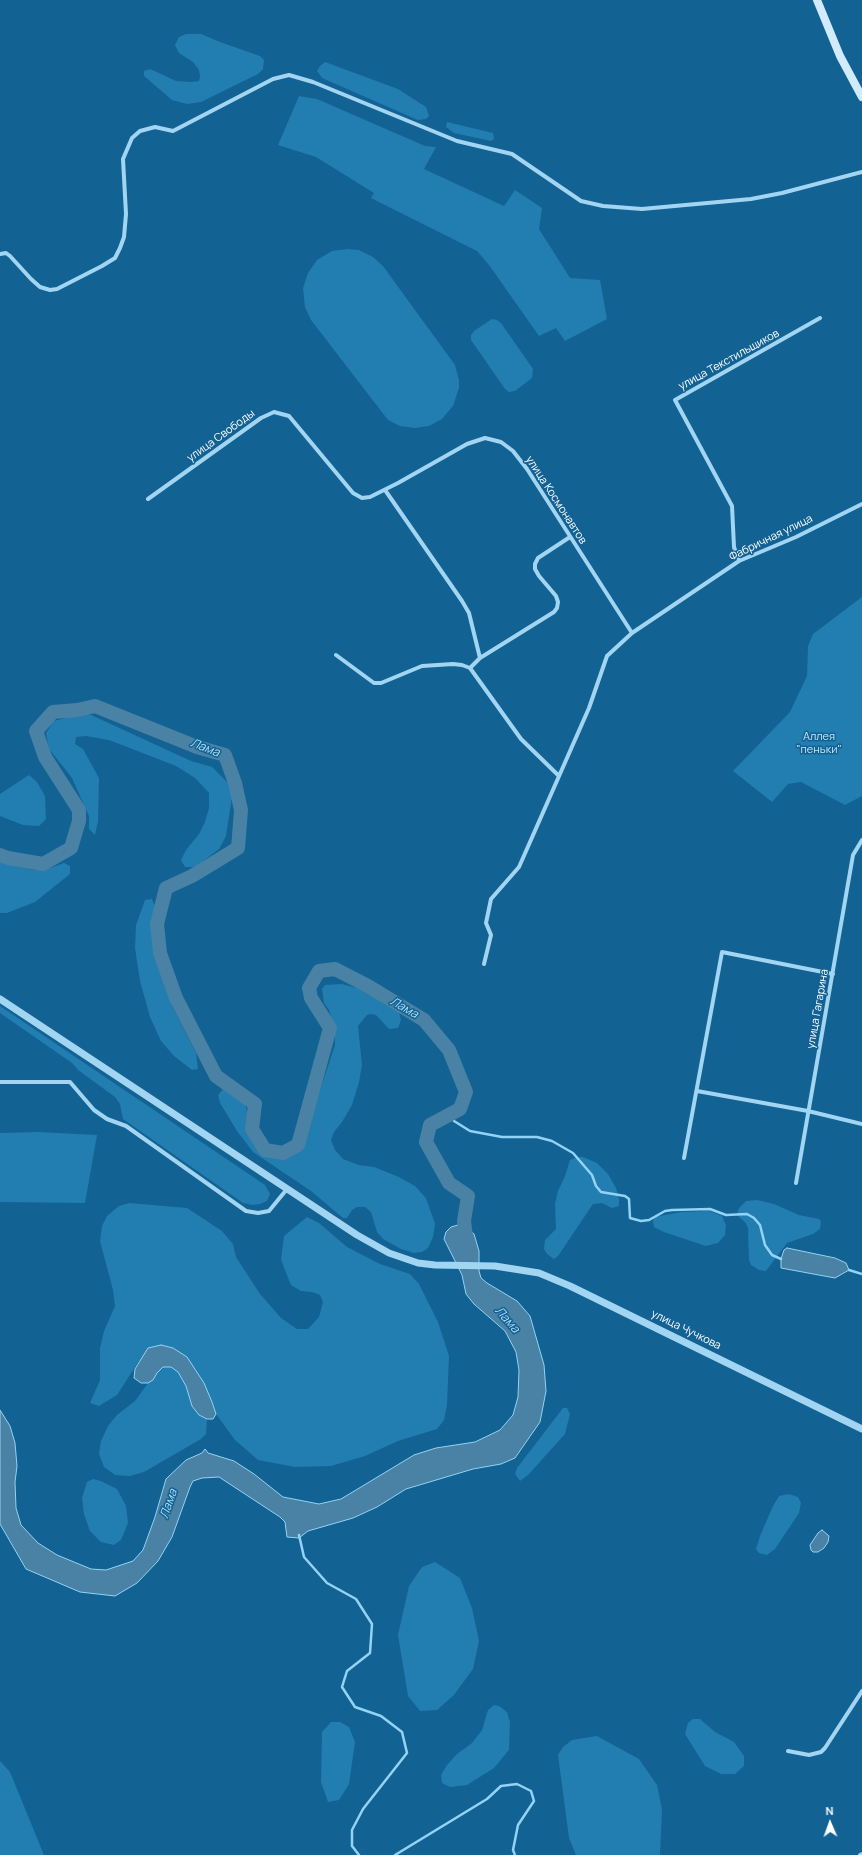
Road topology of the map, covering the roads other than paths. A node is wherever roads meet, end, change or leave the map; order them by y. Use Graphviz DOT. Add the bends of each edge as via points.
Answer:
graph roads {
  1 [pos="816,0"];
  2 [pos="862,97"];
  3 [pos="862,172"];
  4 [pos="0,254"];
  5 [pos="820,318"];
  6 [pos="385,490"];
  7 [pos="370,497"];
  8 [pos="148,499"];
  9 [pos="862,504"];
  10 [pos="570,537"];
  11 [pos="739,562"];
  12 [pos="632,633"];
  13 [pos="336,654"];
  14 [pos="480,658"];
  15 [pos="470,668"];
  16 [pos="558,776"];
  17 [pos="862,840"];
  18 [pos="484,964"];
  19 [pos="833,974"];
  20 [pos="0,999"];
  21 [pos="0,1082"];
  22 [pos="697,1091"];
  23 [pos="808,1111"];
  24 [pos="862,1124"];
  25 [pos="684,1158"];
  26 [pos="796,1183"];
  27 [pos="287,1189"];
  28 [pos="862,1429"];
  29 [pos="862,1691"];
  30 [pos="788,1751"];
  1 -- 2 [label="main road" via="840,56"];
  3 -- 4 [label="street" via="751,199 642,209 603,206 581,201 512,154 458,141 313,82 285,76 274,79 173,131 155,126 140,131 132,138 123,158 126,214 124,237 115,258 57,289 50,290 40,287 30,279 6,253"];
  5 -- 11 [label="street, улица Текстильщиков" via="675,400 732,506 734,547"];
  6 -- 7 [label="street, улица Космонавтов"];
  6 -- 10 [label="street, улица Космонавтов" via="467,444 485,438 501,442 513,451 527,469"];
  6 -- 14 [label="street" via="469,613"];
  7 -- 8 [label="street, улица Свободы" via="362,498 353,493 289,416 274,412 261,418"];
  9 -- 11 [label="street, Фабричная улица"];
  10 -- 12 [label="street, улица Космонавтов"];
  10 -- 14 [label="street" via="538,558 535,564 539,576 556,596 557,608"];
  11 -- 12 [label="street, Фабричная улица"];
  12 -- 16 [label="street, Фабричная улица" via="607,656 588,708"];
  13 -- 15 [label="street" via="374,683 381,683 422,666 462,665"];
  14 -- 15 [label="street"];
  15 -- 16 [label="street" via="521,738"];
  16 -- 18 [label="street, Фабричная улица" via="519,867 491,899 486,923 491,935"];
  17 -- 19 [label="street, улица Гагарина" via="853,855"];
  19 -- 22 [label="street" via="722,952"];
  19 -- 23 [label="street, улица Гагарина"];
  20 -- 27 [label="street, улица Чучкова"];
  21 -- 27 [label="street" via="70,1082 94,1110 107,1119 126,1126 246,1211 258,1214 269,1211"];
  22 -- 23 [label="street"];
  22 -- 25 [label="street"];
  23 -- 24 [label="street"];
  23 -- 26 [label="street, улица Гагарина"];
  27 -- 28 [label="street, улица Чучкова" via="389,1253 435,1266 495,1266 539,1273"];
  29 -- 30 [label="street" via="821,1752 809,1755"];
}
